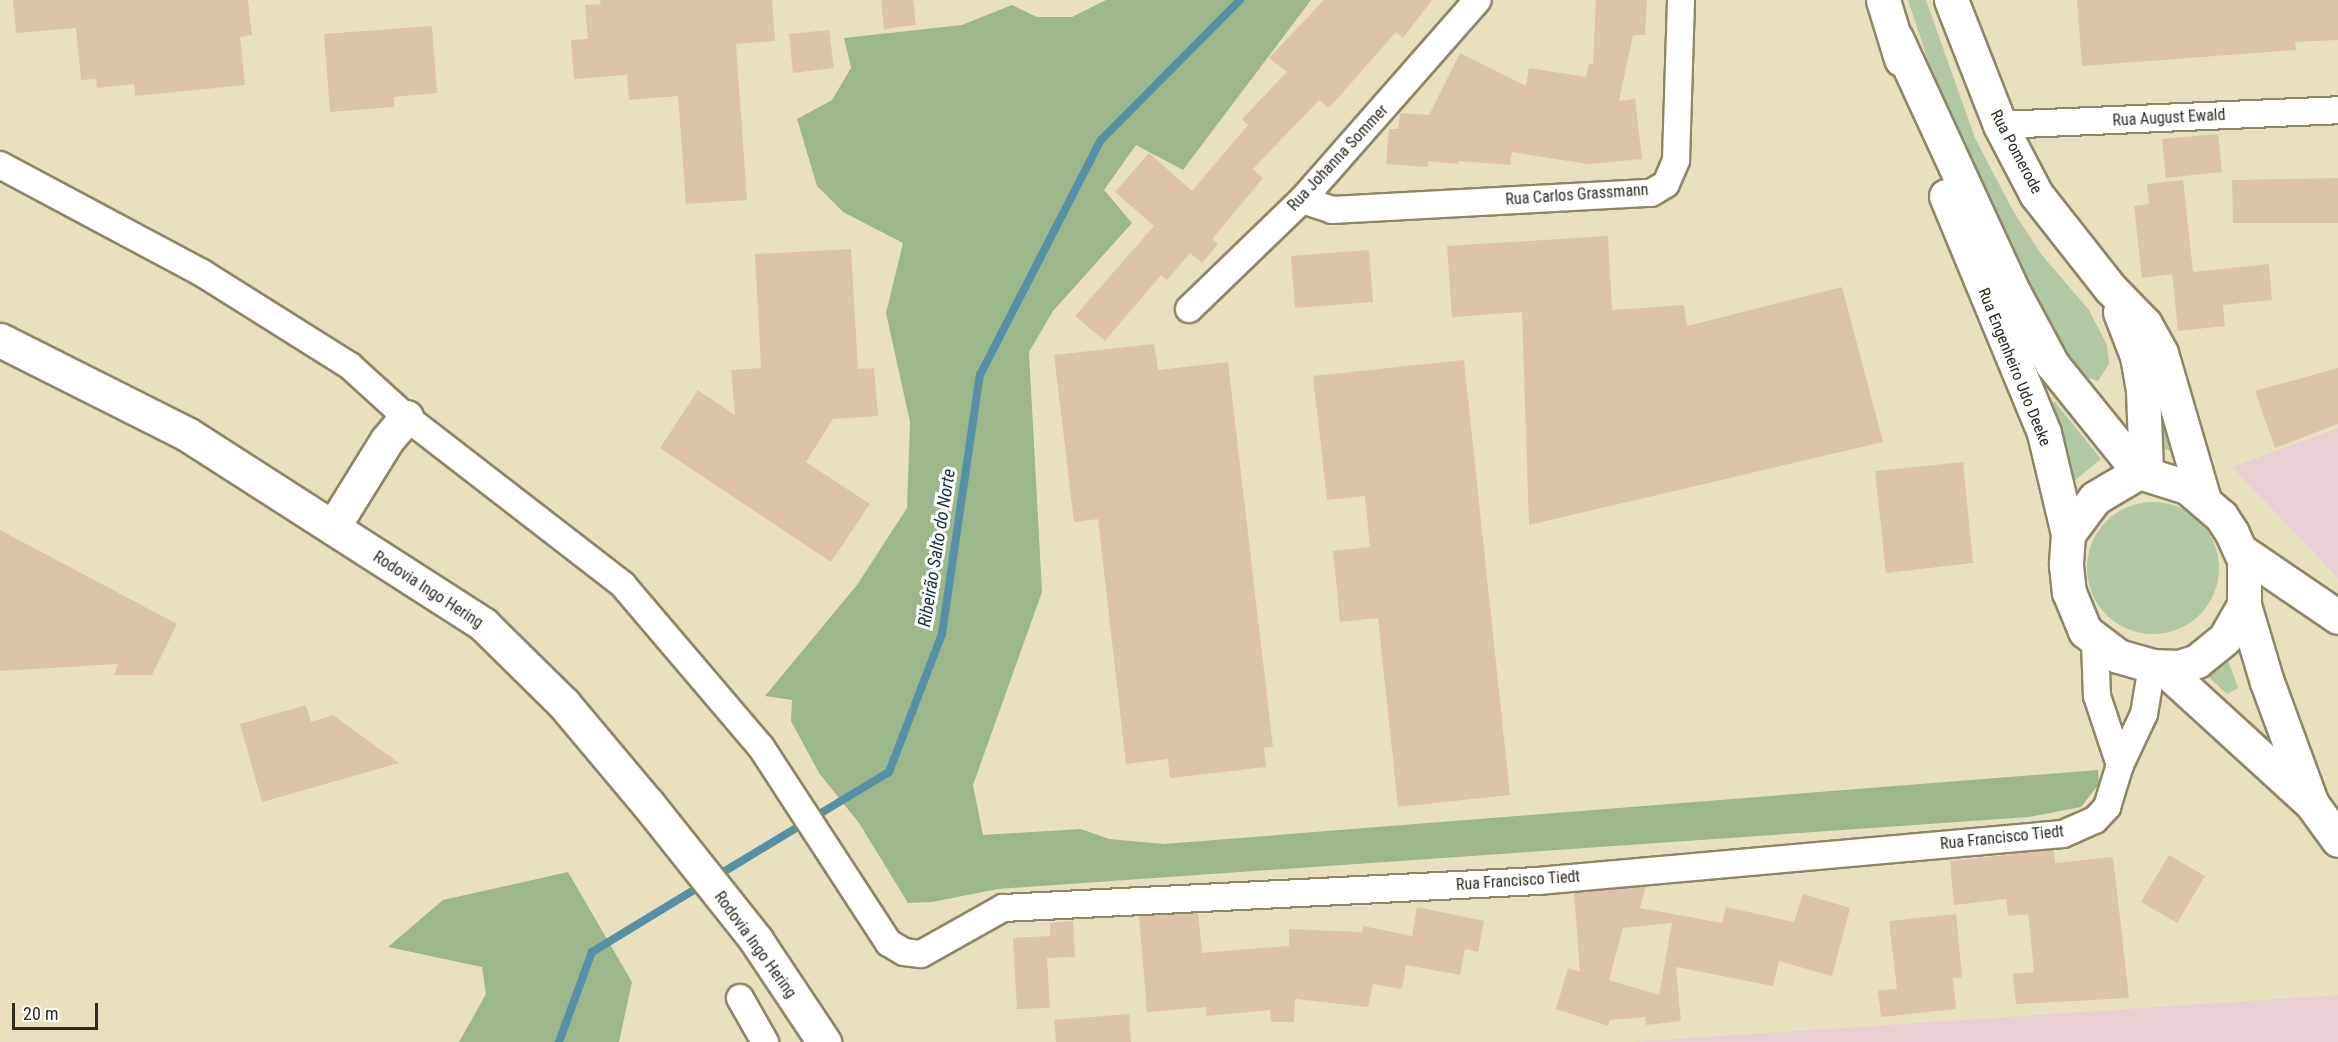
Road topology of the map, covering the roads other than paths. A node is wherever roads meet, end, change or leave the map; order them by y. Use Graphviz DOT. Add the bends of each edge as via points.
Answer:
graph roads {
  1 [pos="1478,0"];
  2 [pos="1681,0"];
  3 [pos="1883,0"];
  4 [pos="1951,0"];
  5 [pos="1896,38"];
  6 [pos="2338,110"];
  7 [pos="2000,125"];
  8 [pos="0,165"];
  9 [pos="1302,200"];
  10 [pos="2110,288"];
  11 [pos="1189,309"];
  12 [pos="0,340"];
  13 [pos="406,417"];
  14 [pos="2142,472"];
  15 [pos="2203,497"];
  16 [pos="333,527"];
  17 [pos="2068,534"];
  18 [pos="2241,551"];
  19 [pos="2297,587"];
  20 [pos="2244,600"];
  21 [pos="2338,617"];
  22 [pos="2095,642"];
  23 [pos="2157,667"];
  24 [pos="2120,765"];
  25 [pos="2312,804"];
  26 [pos="2338,840"];
  27 [pos="740,998"];
  28 [pos="765,1042"];
  29 [pos="824,1042"];
  1 -- 9 [label="street, Rua Johanna Sommer"];
  2 -- 9 [label="street, Rua Carlos Grassmann" via="1676,160 1666,184 1651,193 1332,210"];
  3 -- 5 [label="main road, Rua Engenheiro Udo Deeke"];
  4 -- 7 [label="main road, Rua Pomerode"];
  5 -- 14 [label="main road, Rua Engenheiro Udo Deeke" via="2014,293 2052,364"];
  5 -- 17 [label="main road, Rua Engenheiro Udo Deeke" via="1935,170 2044,433"];
  6 -- 7 [label="street, Rua August Ewald"];
  7 -- 10 [label="main road, Rua Pomerode" via="2036,194"];
  8 -- 13 [label="street" via="202,273 350,366"];
  9 -- 11 [label="street, Rua Johanna Sommer"];
  10 -- 14 [label="main road, Rua Pomerode" via="2139,367"];
  10 -- 15 [label="main road, Rua Pomerode" via="2145,324 2161,353"];
  12 -- 16 [label="main road, Rodovia Ingo Hering" via="187,434"];
  13 -- 16 [label="main road" via="387,440"];
  13 -- 24 [label="street, Rua Francisco Tiedt" via="623,585 761,747 889,943 904,952 921,954 1003,908 1538,881 2063,834 2095,820 2108,807"];
  14 -- 15 [label="main road, Rua Engenheiro Udo Deeke" via="2187,487"];
  14 -- 17 [label="main road" via="2095,498"];
  15 -- 18 [label="main road, Rua Engenheiro Udo Deeke" via="2221,516"];
  16 -- 29 [label="main road, Rodovia Ingo Hering" via="484,625 564,704 756,940"];
  17 -- 22 [label="main road, Rua Engenheiro Udo Deeke" via="2069,592 2085,631"];
  18 -- 19 [label="main road"];
  18 -- 20 [label="main road, Rua Engenheiro Udo Deeke"];
  19 -- 20 [label="main road" via="2265,588"];
  19 -- 21 [label="main road"];
  20 -- 23 [label="main road" via="2224,638 2197,661"];
  20 -- 25 [label="main road, Rua Engenheiro Udo Deeke" via="2266,682"];
  22 -- 23 [label="main road, Rua Engenheiro Udo Deeke" via="2118,656"];
  22 -- 24 [label="street" via="2097,696"];
  23 -- 24 [label="street, Rua Francisco Tiedt" via="2144,714"];
  23 -- 25 [label="main road, Rua Engenheiro Udo Deeke"];
  25 -- 26 [label="main road, Rua Engenheiro Udo Deeke"];
  27 -- 28 [label="street"];
}
